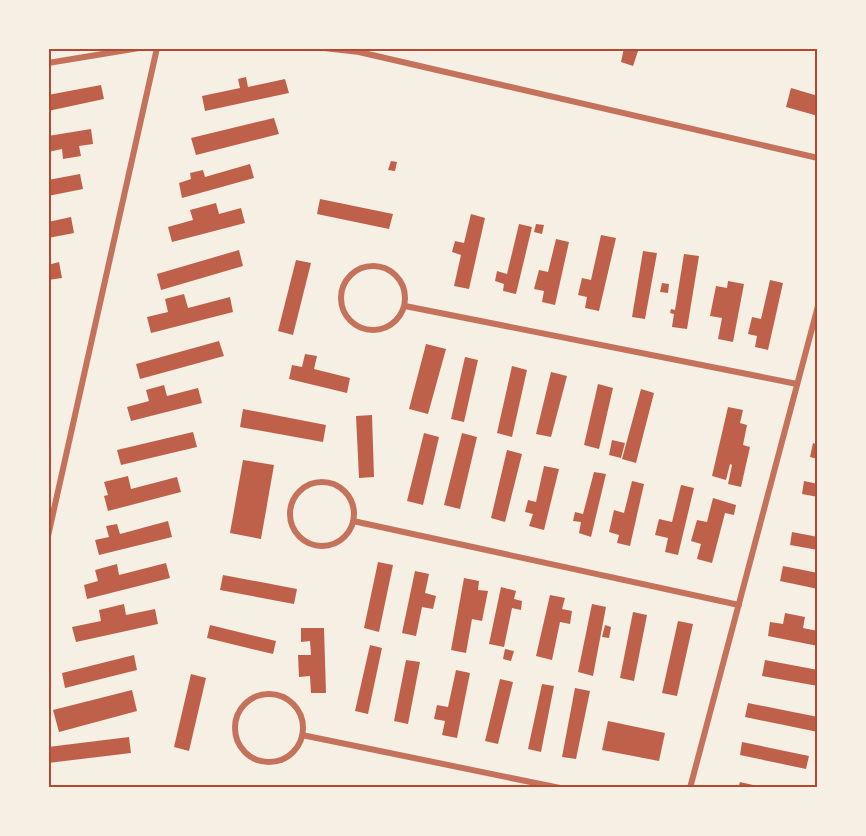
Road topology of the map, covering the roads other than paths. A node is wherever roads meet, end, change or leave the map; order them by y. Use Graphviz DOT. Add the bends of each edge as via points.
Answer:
graph roads {
  1 [pos="139,48"];
  2 [pos="157,48"];
  3 [pos="324,48"];
  4 [pos="48,63"];
  5 [pos="818,158"];
  6 [pos="405,306"];
  7 [pos="818,306"];
  8 [pos="797,384"];
  9 [pos="353,521"];
  10 [pos="48,536"];
  11 [pos="739,605"];
  12 [pos="302,735"];
  13 [pos="560,788"];
  14 [pos="690,788"];
  1 -- 4 [label="street"];
  2 -- 10 [label="street"];
  3 -- 5 [label="street" via="359,52"];
  6 -- 6 [label="street" via="403,284 387,268 366,266 355,271 342,288 344,311 366,330 386,328"];
  6 -- 8 [label="street"];
  7 -- 8 [label="street"];
  8 -- 11 [label="street"];
  9 -- 9 [label="street" via="351,500 336,484 326,481 305,485 291,501 290,523 312,545 333,544 342,539"];
  9 -- 11 [label="street"];
  11 -- 14 [label="street"];
  12 -- 12 [label="street" via="299,711 282,696 259,695 248,700 236,720 239,743 253,758 263,762 284,759"];
  12 -- 13 [label="street"];
}
